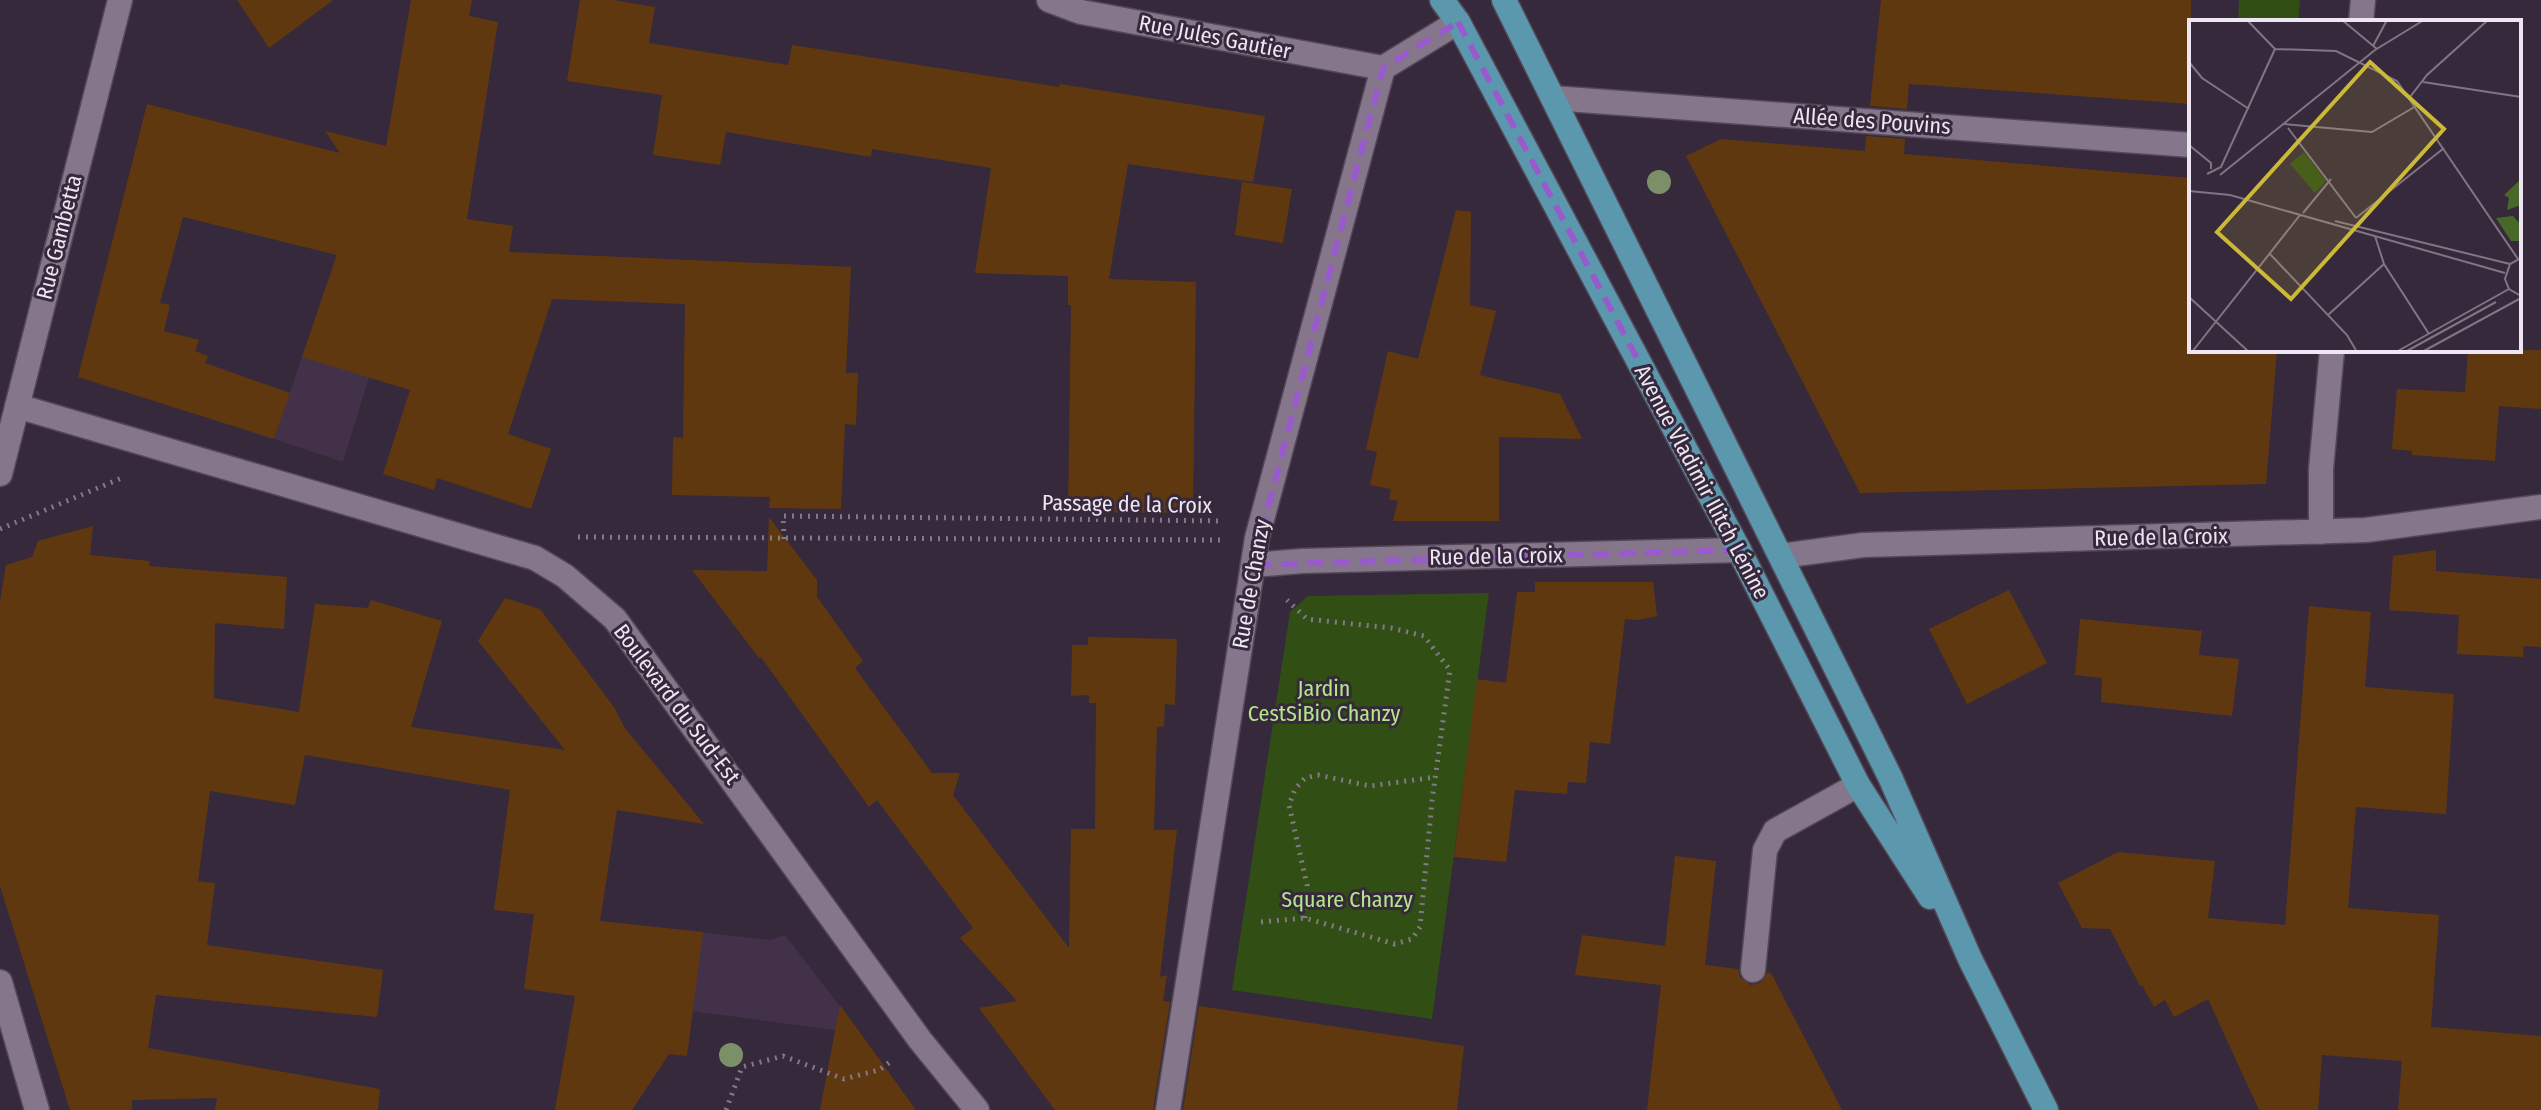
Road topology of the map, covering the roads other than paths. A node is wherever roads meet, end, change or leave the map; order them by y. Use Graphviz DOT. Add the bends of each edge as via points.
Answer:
graph roads {
  1 [pos="120,0"];
  2 [pos="1049,0"];
  3 [pos="1442,0"];
  4 [pos="1504,0"];
  5 [pos="2363,0"];
  6 [pos="1454,11"];
  7 [pos="2361,20"];
  8 [pos="1383,68"];
  9 [pos="1553,98"];
  10 [pos="2189,145"];
  11 [pos="2332,352"];
  12 [pos="17,406"];
  13 [pos="0,474"];
  14 [pos="2541,507"];
  15 [pos="2321,532"];
  16 [pos="1739,550"];
  17 [pos="1781,556"];
  18 [pos="1253,565"];
  19 [pos="1858,785"];
  20 [pos="1970,959"];
  21 [pos="1753,970"];
  22 [pos="0,982"];
  23 [pos="37,1110"];
  24 [pos="977,1110"];
  25 [pos="1168,1110"];
  26 [pos="2046,1110"];
  1 -- 12 [label="street, Rue Gambetta"];
  2 -- 8 [label="street, Rue Jules Gautier" via="1081,12"];
  3 -- 6 [label="main road, Avenue Vladimir Ilitch Lénine"];
  4 -- 9 [label="main road, Avenue Vladimir Ilitch Lénine"];
  5 -- 7 [label="street"];
  6 -- 8 [label="street"];
  6 -- 16 [label="main road, Avenue Vladimir Ilitch Lénine"];
  8 -- 18 [label="street, Rue de Chanzy"];
  9 -- 10 [label="street, Allée des Pouvins"];
  9 -- 17 [label="main road, Avenue Vladimir Ilitch Lénine"];
  11 -- 15 [label="street" via="2320,479"];
  12 -- 13 [label="street, Rue Gambetta"];
  12 -- 24 [label="street, Boulevard du Sud-Est" via="528,556 565,576 615,619 920,1040"];
  14 -- 15 [label="street, Rue de la Croix"];
  15 -- 17 [label="street, Rue de la Croix" via="1863,545"];
  16 -- 18 [label="street, Rue de la Croix"];
  16 -- 19 [label="main road, Avenue Vladimir Ilitch Lénine"];
  17 -- 20 [label="main road, Avenue Vladimir Ilitch Lénine" via="1890,777"];
  18 -- 25 [label="street, Rue de Chanzy"];
  19 -- 20 [label="main road, Avenue Vladimir Ilitch Lénine"];
  19 -- 21 [label="street" via="1769,839"];
  20 -- 26 [label="main road, Avenue Vladimir Ilitch Lénine"];
  22 -- 23 [label="street"];
}
